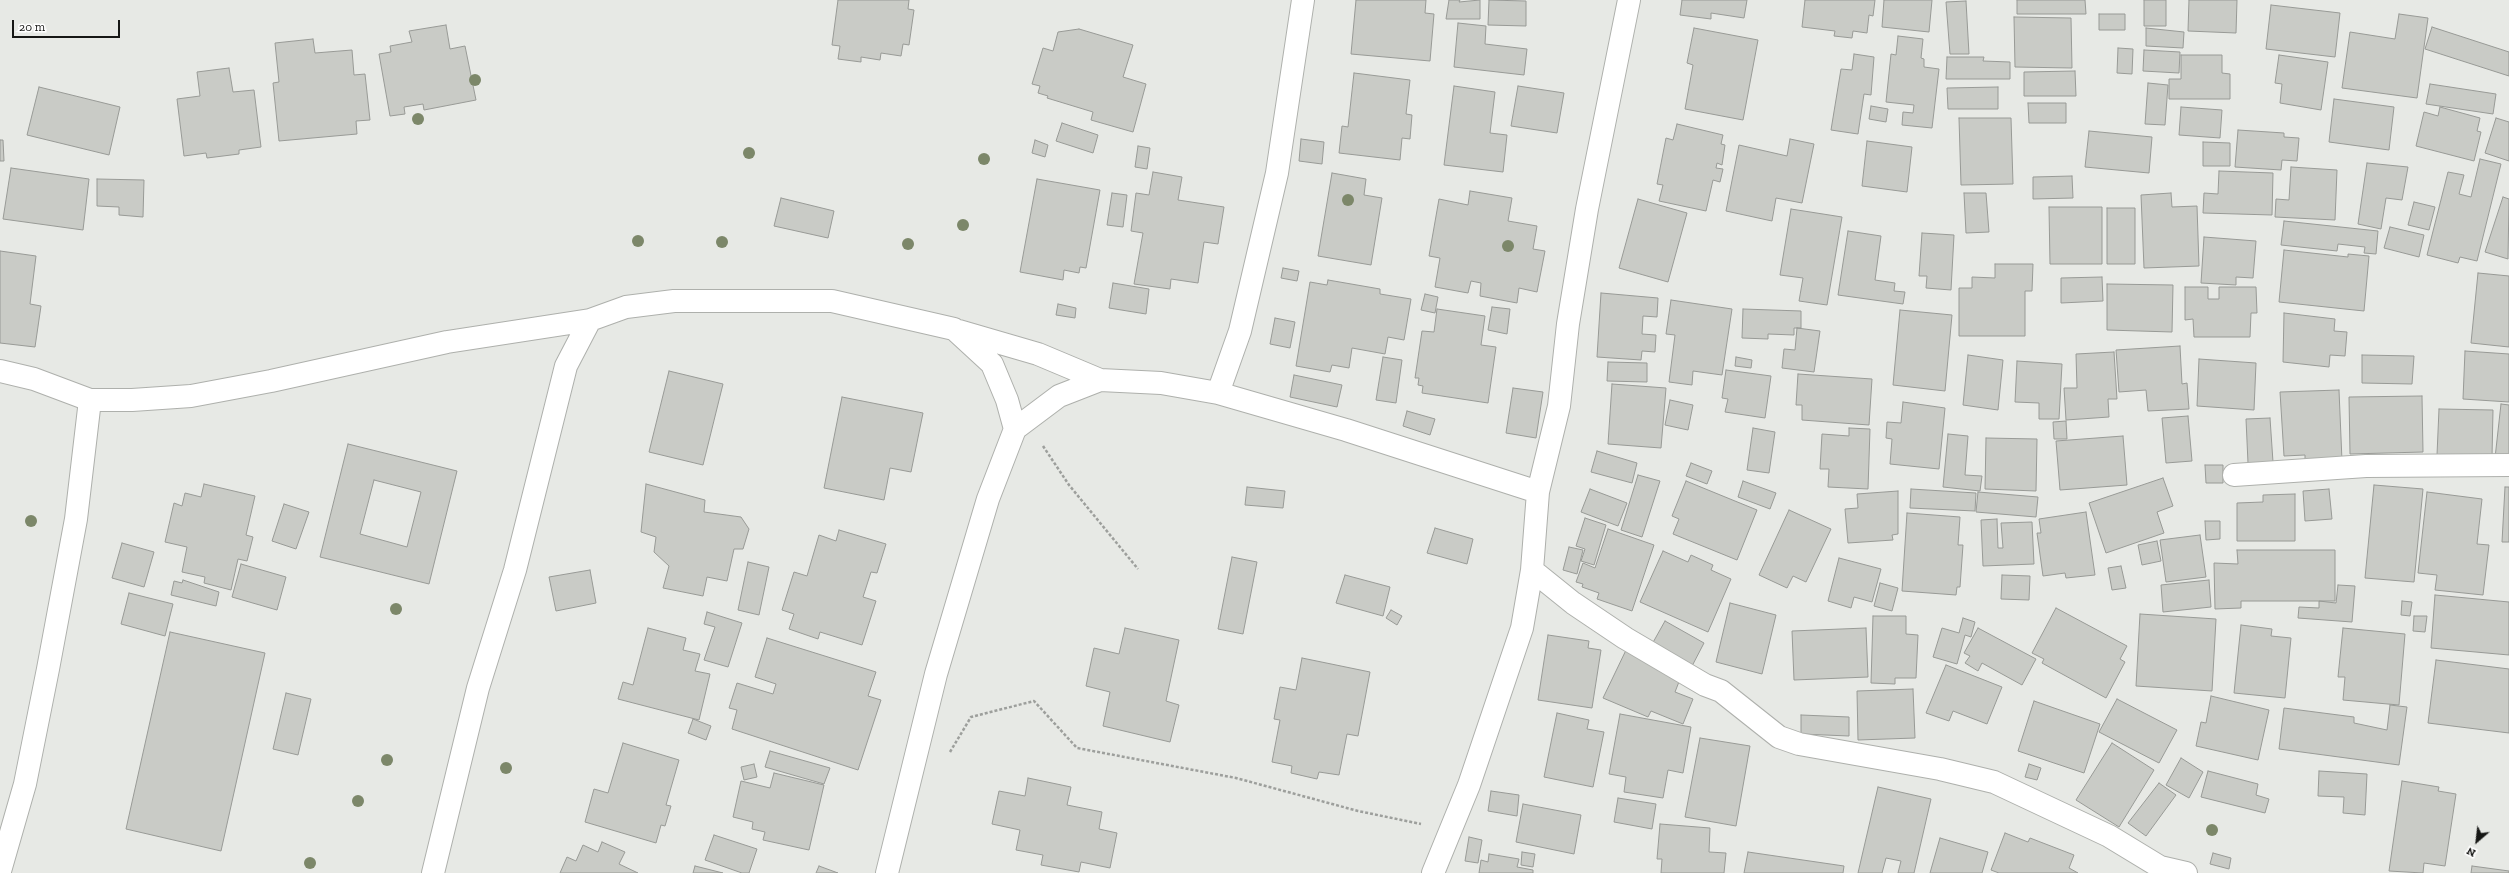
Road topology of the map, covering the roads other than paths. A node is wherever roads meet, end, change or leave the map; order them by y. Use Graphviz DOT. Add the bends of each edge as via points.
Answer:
graph roads {
  1 [pos="1629,0"];
  2 [pos="1298,3"];
  3 [pos="590,320"];
  4 [pos="954,330"];
  5 [pos="0,371"];
  6 [pos="1100,380"];
  7 [pos="1218,393"];
  8 [pos="90,400"];
  9 [pos="1015,429"];
  10 [pos="2509,465"];
  11 [pos="2234,475"];
  12 [pos="1538,492"];
  13 [pos="1532,570"];
  14 [pos="0,871"];
  15 [pos="433,873"];
  16 [pos="887,873"];
  17 [pos="1433,873"];
  18 [pos="2186,873"];
  1 -- 12 [label="street" via="1585,224 1568,324 1558,406"];
  2 -- 7 [label="street" via="1277,172 1240,331"];
  3 -- 4 [label="street" via="626,307 674,301 832,301"];
  3 -- 8 [label="street" via="447,342 191,396"];
  3 -- 15 [label="street" via="566,366 515,570 478,688"];
  4 -- 6 [label="street" via="1038,354"];
  4 -- 9 [label="street" via="992,364 1007,400"];
  5 -- 8 [label="street" via="34,379"];
  6 -- 7 [label="street" via="1161,383"];
  6 -- 9 [label="street" via="1059,396"];
  7 -- 12 [label="street" via="1346,430"];
  8 -- 14 [label="street" via="76,519 48,669 25,784"];
  9 -- 16 [label="street" via="988,499 936,674"];
  10 -- 11 [label="street" via="2366,466"];
  12 -- 13 [label="street"];
  13 -- 17 [label="street" via="1522,628 1468,785"];
  13 -- 18 [label="street" via="1573,603 1624,638 1721,691 1779,737 1807,746 1940,769 1994,782 2109,836 2160,867"];
}
